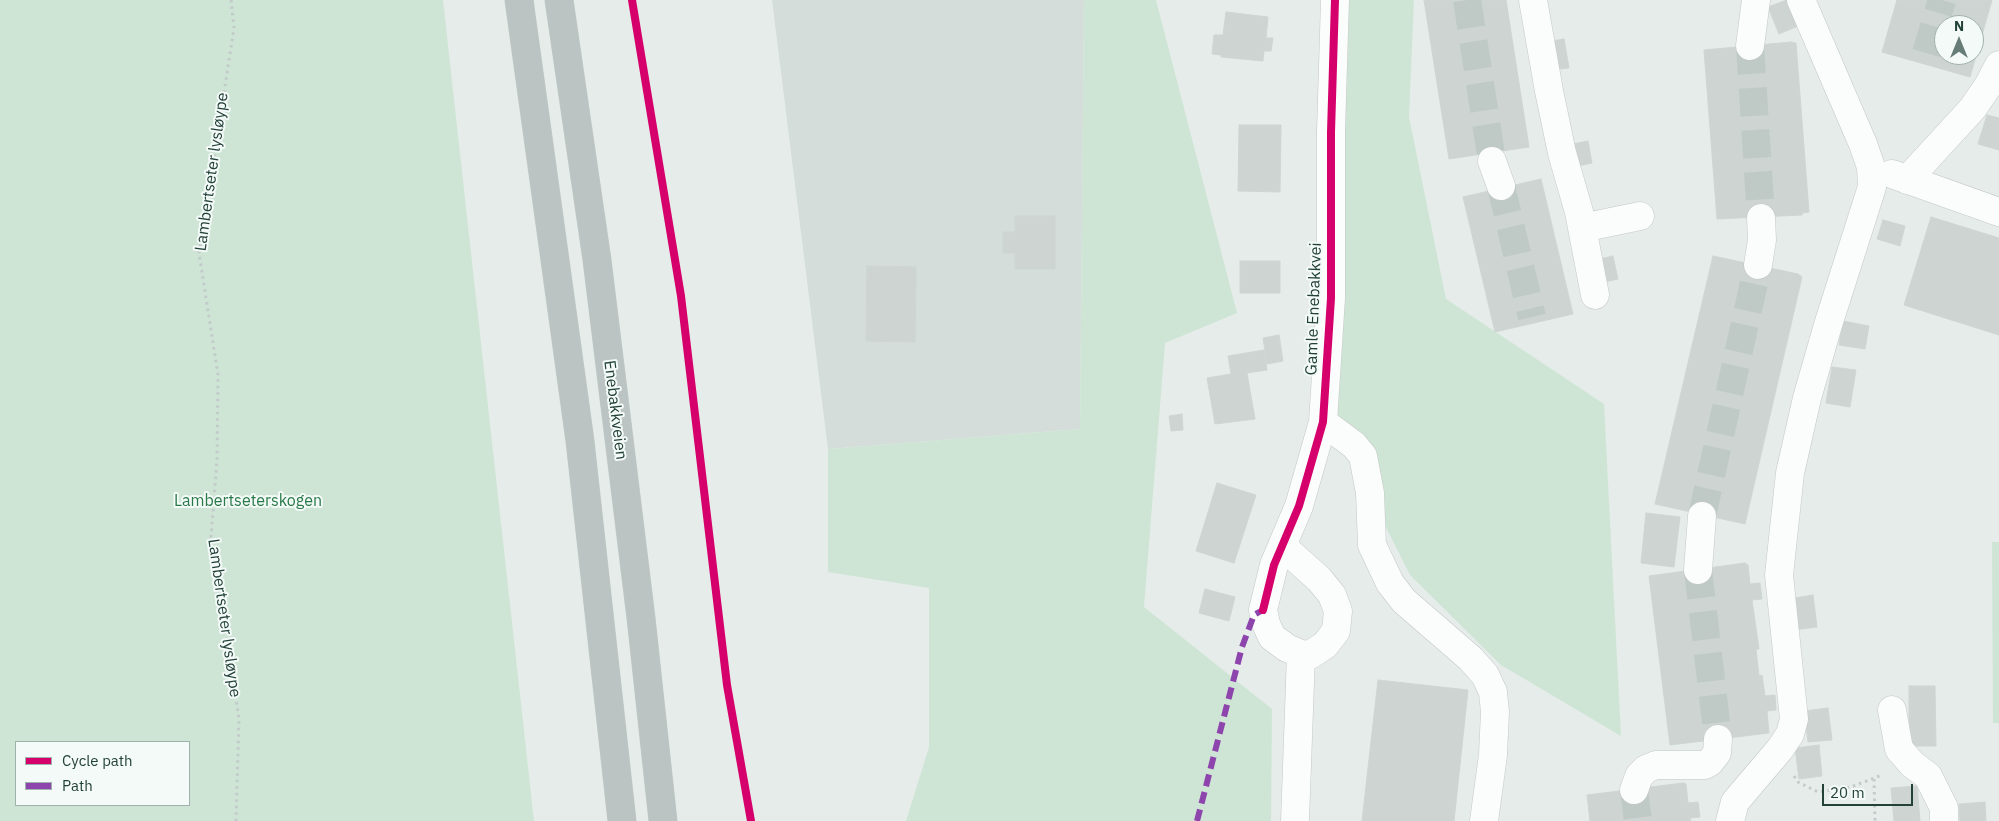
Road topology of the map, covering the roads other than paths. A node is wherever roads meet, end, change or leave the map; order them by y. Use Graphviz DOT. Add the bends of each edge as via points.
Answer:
graph roads {
  1 [pos="519,0"];
  2 [pos="559,0"];
  3 [pos="1334,0"];
  4 [pos="1533,0"];
  5 [pos="1756,0"];
  6 [pos="1802,0"];
  7 [pos="1750,46"];
  8 [pos="1999,65"];
  9 [pos="1870,164"];
  10 [pos="1907,180"];
  11 [pos="1999,212"];
  12 [pos="1640,216"];
  13 [pos="1761,218"];
  14 [pos="1582,228"];
  15 [pos="1758,265"];
  16 [pos="1595,295"];
  17 [pos="1323,422"];
  18 [pos="1702,516"];
  19 [pos="1282,546"];
  20 [pos="1698,570"];
  21 [pos="1301,654"];
  22 [pos="1892,710"];
  23 [pos="1718,739"];
  24 [pos="1634,790"];
  25 [pos="622,821"];
  26 [pos="663,821"];
  27 [pos="1295,821"];
  28 [pos="1484,821"];
  29 [pos="1730,821"];
  30 [pos="1944,821"];
  1 -- 25 [label="highway" via="580,442"];
  2 -- 26 [label="highway, Enebakkveien" via="597,260 644,638"];
  3 -- 17 [label="street, Gamle Enebakkvei" via="1331,298"];
  4 -- 14 [label="street" via="1552,108"];
  5 -- 7 [label="street"];
  6 -- 9 [label="street"];
  8 -- 10 [label="street" via="1973,108"];
  9 -- 10 [label="street"];
  9 -- 29 [label="street" via="1872,187 1807,398 1790,473 1779,575 1794,719 1790,734 1780,749 1735,802"];
  10 -- 11 [label="street"];
  12 -- 14 [label="street"];
  13 -- 15 [label="street"];
  14 -- 16 [label="street"];
  17 -- 19 [label="street, Gamle Enebakkvei" via="1299,506"];
  17 -- 28 [label="street" via="1354,444 1363,456 1370,493 1372,545 1390,583 1404,601 1471,659 1485,675 1493,692 1493,755"];
  18 -- 20 [label="street"];
  19 -- 21 [label="street, Gamle Enebakkvei" via="1263,610 1272,637"];
  19 -- 21 [label="street" via="1319,579 1332,595 1338,611 1336,630 1326,645 1310,656"];
  21 -- 27 [label="street"];
  22 -- 30 [label="street" via="1899,750 1928,776 1944,808"];
  23 -- 24 [label="street" via="1717,752 1710,762 1705,765 1656,765 1639,776"];
}
